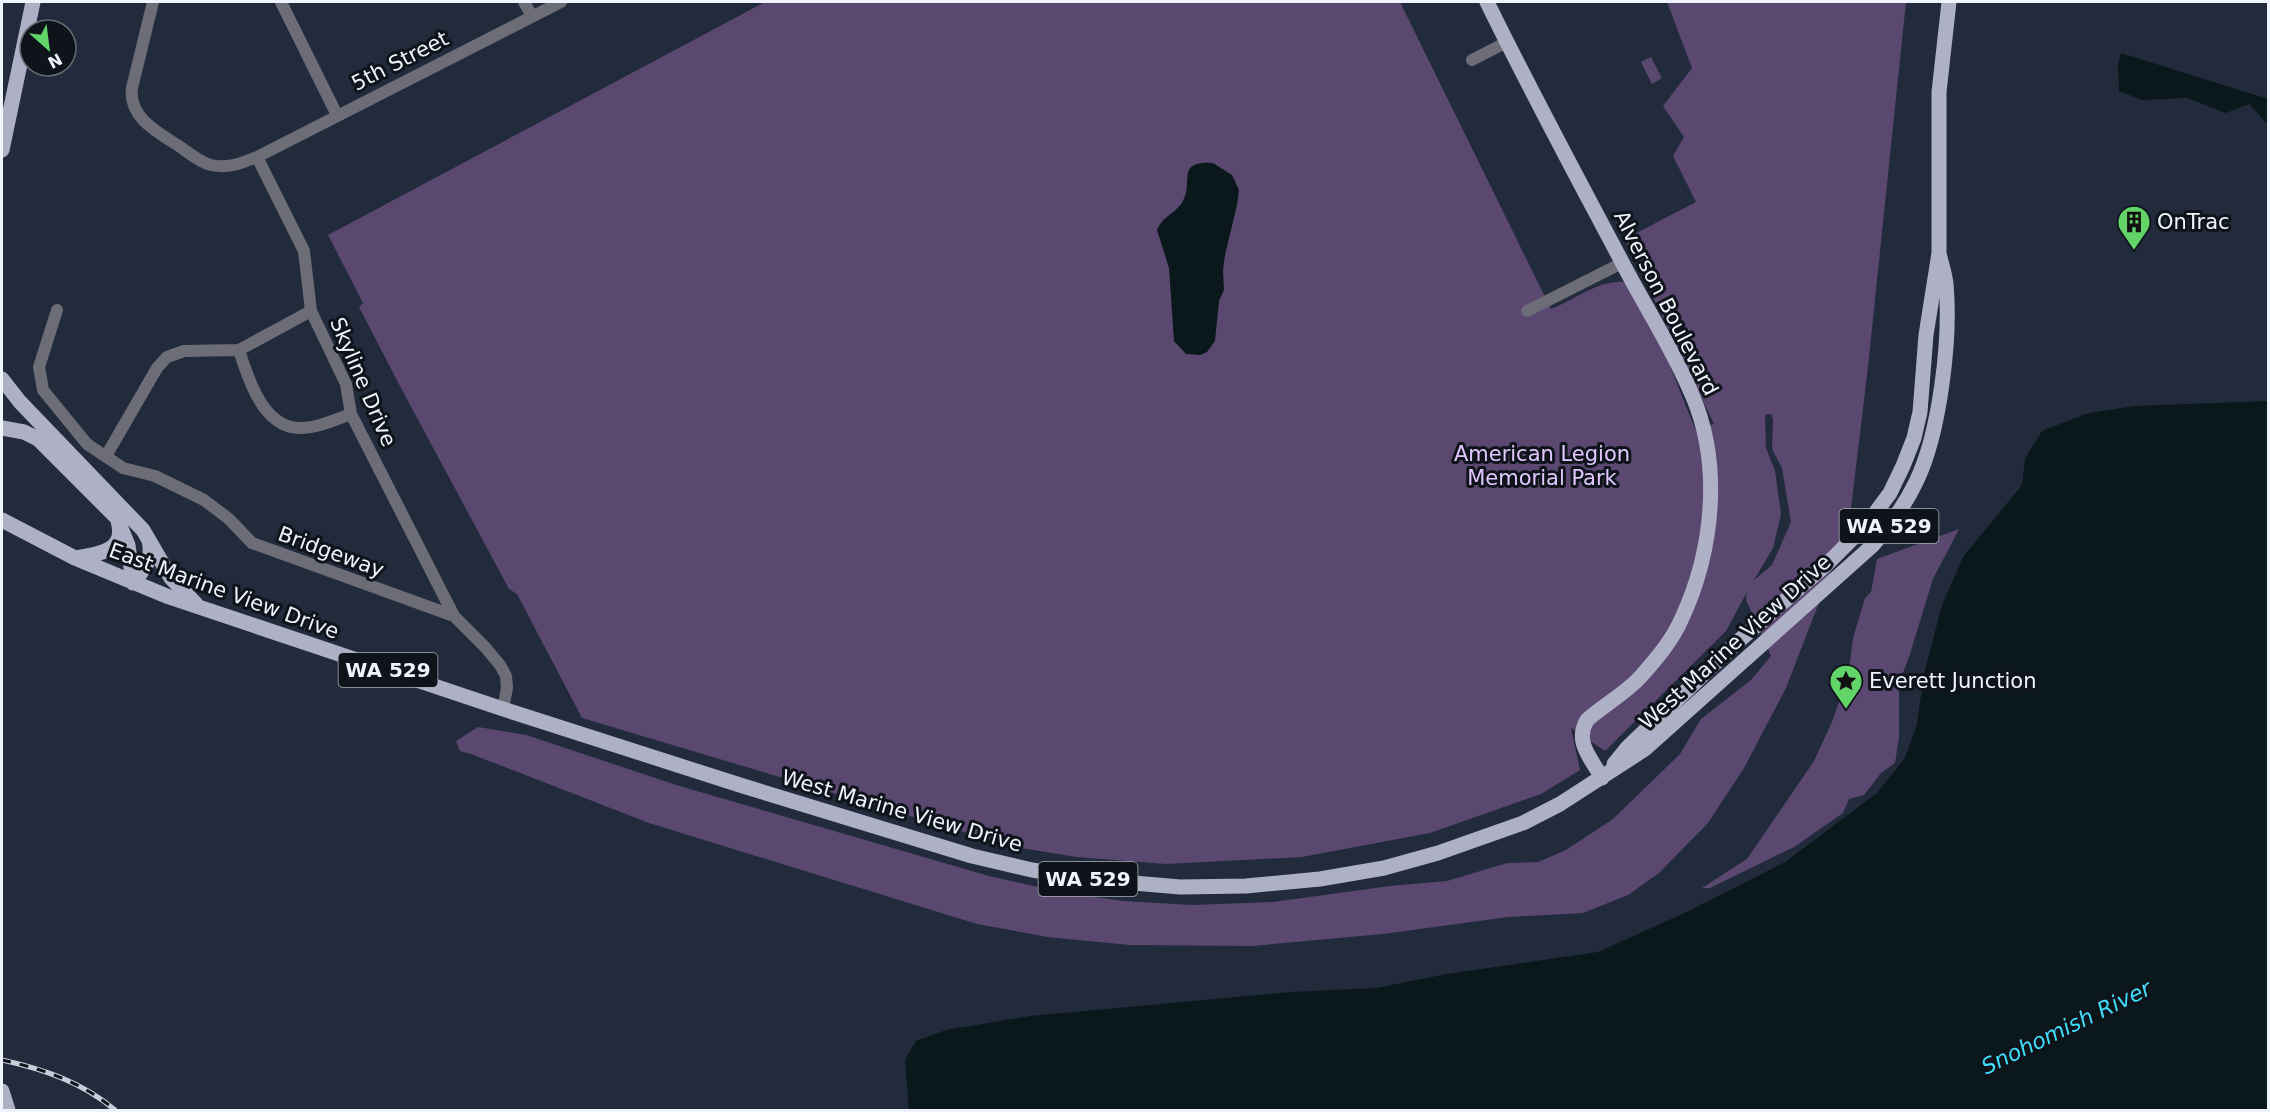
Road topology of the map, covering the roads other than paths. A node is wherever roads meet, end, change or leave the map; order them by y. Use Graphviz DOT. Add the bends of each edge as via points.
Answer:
graph roads {
  1 [pos="33,2"];
  2 [pos="153,2"];
  3 [pos="281,2"];
  4 [pos="524,2"];
  5 [pos="561,2"];
  6 [pos="1487,2"];
  7 [pos="1949,2"];
  8 [pos="532,16"];
  9 [pos="1507,42"];
  10 [pos="1472,60"];
  11 [pos="9,109"];
  12 [pos="337,115"];
  13 [pos="2,131"];
  14 [pos="2,150"];
  15 [pos="257,157"];
  16 [pos="1939,252"];
  17 [pos="1622,263"];
  18 [pos="57,310"];
  19 [pos="310,311"];
  20 [pos="1527,311"];
  21 [pos="239,350"];
  22 [pos="2,378"];
  23 [pos="351,414"];
  24 [pos="2,428"];
  25 [pos="106,456"];
  26 [pos="117,518"];
  27 [pos="2,520"];
  28 [pos="143,530"];
  29 [pos="75,558"];
  30 [pos="133,583"];
  31 [pos="201,608"];
  32 [pos="454,616"];
  33 [pos="503,709"];
  34 [pos="575,732"];
  35 [pos="1602,778"];
  36 [pos="2,1091"];
  37 [pos="8,1110"];
  1 -- 11 [label="main road"];
  2 -- 15 [label="street, 5th Street" via="131,96 140,116 201,161 223,167"];
  3 -- 12 [label="street"];
  4 -- 8 [label="street"];
  5 -- 8 [label="street, 5th Street"];
  6 -- 9 [label="main road, Alverson Boulevard"];
  7 -- 16 [label="main road, West Marine View Drive / WA 529" via="1939,92"];
  8 -- 12 [label="street, 5th Street"];
  9 -- 10 [label="street"];
  9 -- 17 [label="main road, Alverson Boulevard"];
  11 -- 13 [label="main road"];
  11 -- 14 [label="main road"];
  12 -- 15 [label="street, 5th Street"];
  15 -- 19 [label="street, Skyline Drive" via="303,251"];
  16 -- 35 [label="main road, West Marine View Drive / WA 529" via="1918,421 1904,466 1890,493 1867,525 1734,645 1627,748"];
  16 -- 35 [label="main road, West Marine View Drive / WA 529" via="1946,283 1946,340 1934,431 1906,501 1872,546 1746,661 1645,749"];
  17 -- 20 [label="street"];
  17 -- 35 [label="main road, Alverson Boulevard" via="1694,398 1707,445 1710,500 1700,569 1682,619 1641,676 1582,728 1580,738"];
  18 -- 25 [label="street, Bridgeway" via="39,367 43,390 87,444"];
  19 -- 21 [label="street"];
  19 -- 23 [label="street, Skyline Drive" via="346,384"];
  21 -- 23 [label="street" via="265,409 278,420 297,428 310,427"];
  21 -- 25 [label="street" via="184,351 167,357"];
  22 -- 28 [label="main road" via="20,402"];
  23 -- 32 [label="street, Skyline Drive"];
  24 -- 26 [label="main road" via="38,439"];
  25 -- 32 [label="street, Bridgeway" via="123,468 155,476 204,500 252,543"];
  26 -- 29 [label="main road" via="119,534 112,547 100,554"];
  26 -- 30 [label="main road" via="128,545"];
  27 -- 29 [label="main road, East Marine View Drive / WA 529"];
  28 -- 30 [label="main road" via="150,555"];
  28 -- 31 [label="main road" via="171,578"];
  29 -- 30 [label="main road, East Marine View Drive / WA 529"];
  30 -- 31 [label="main road, East Marine View Drive / WA 529"];
  31 -- 33 [label="main road, East Marine View Drive / WA 529"];
  32 -- 33 [label="street, Bridgeway" via="486,647 506,676"];
  33 -- 34 [label="main road, East Marine View Drive / WA 529"];
  34 -- 35 [label="main road, West Marine View Drive / WA 529" via="972,856 1099,880 1180,887 1257,885 1384,868 1523,823"];
  36 -- 37 [label="main road"];
}
